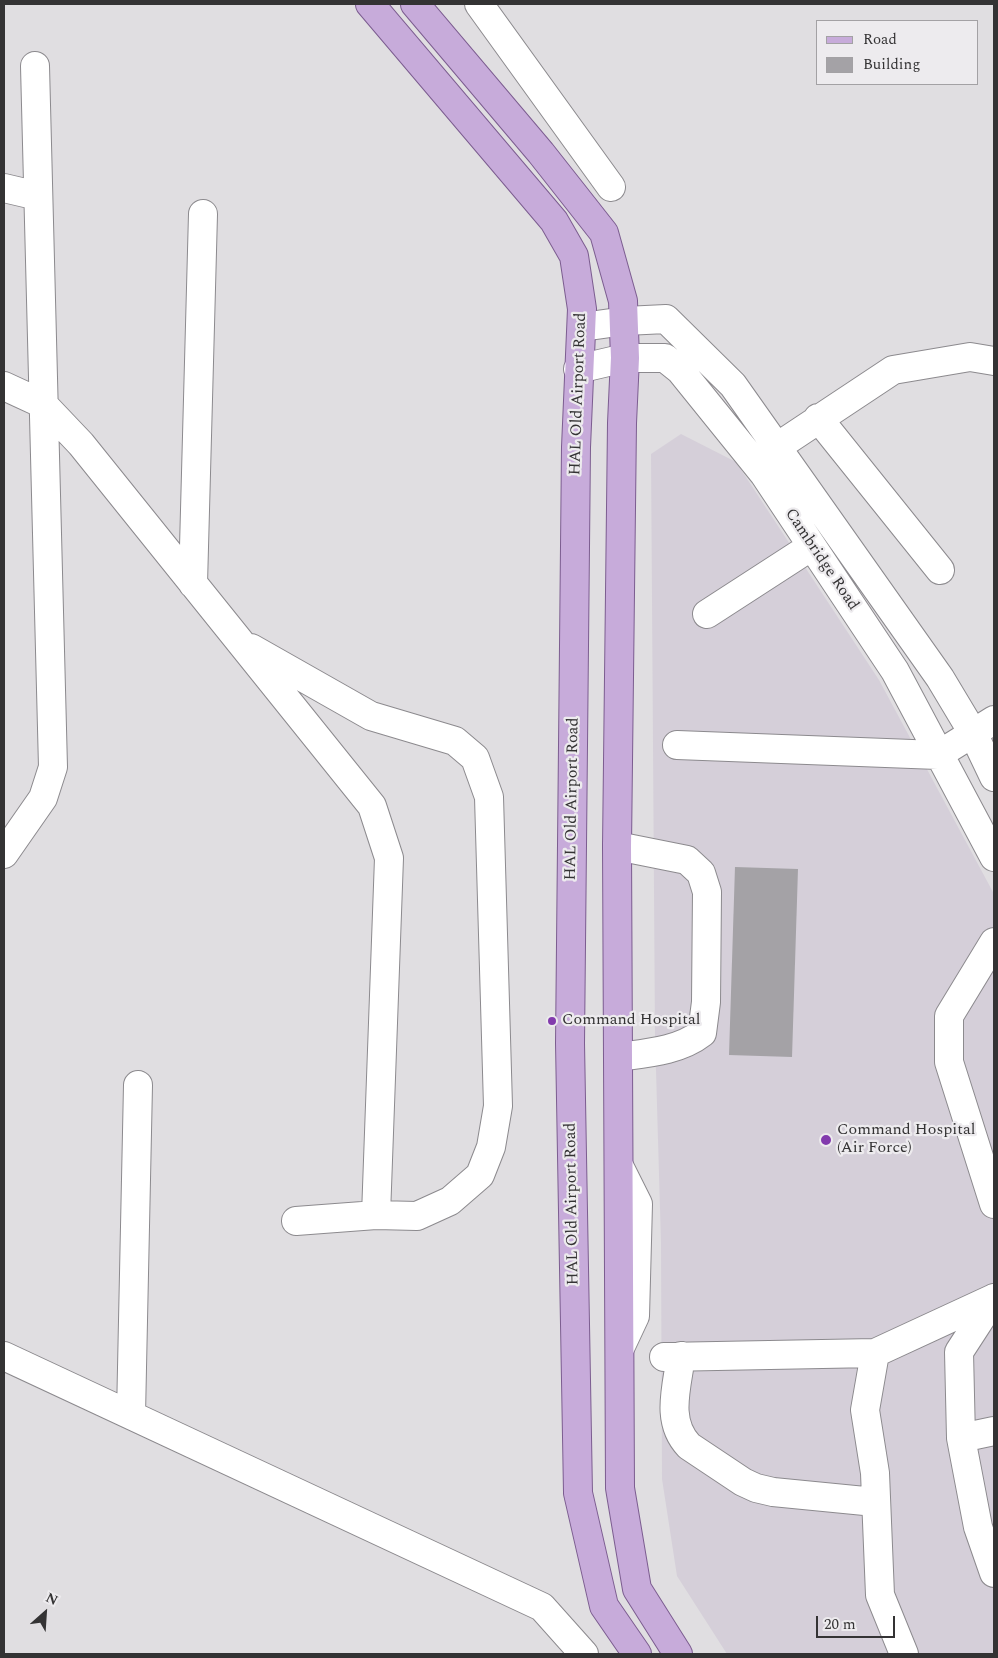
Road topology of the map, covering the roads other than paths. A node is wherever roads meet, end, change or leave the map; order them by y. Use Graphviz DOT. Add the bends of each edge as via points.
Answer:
graph roads {
  1 [pos="370,4"];
  2 [pos="415,4"];
  3 [pos="479,4"];
  4 [pos="34,66"];
  5 [pos="611,187"];
  6 [pos="4,188"];
  7 [pos="38,196"];
  8 [pos="203,214"];
  9 [pos="625,321"];
  10 [pos="582,327"];
  11 [pos="625,358"];
  12 [pos="994,361"];
  13 [pos="578,369"];
  14 [pos="4,386"];
  15 [pos="43,404"];
  16 [pos="818,418"];
  17 [pos="776,447"];
  18 [pos="812,546"];
  19 [pos="940,570"];
  20 [pos="193,584"];
  21 [pos="707,614"];
  22 [pos="237,639"];
  23 [pos="984,727"];
  24 [pos="677,744"];
  25 [pos="938,756"];
  26 [pos="994,777"];
  27 [pos="617,846"];
  28 [pos="4,854"];
  29 [pos="994,857"];
  30 [pos="994,942"];
  31 [pos="618,1057"];
  32 [pos="138,1085"];
  33 [pos="994,1204"];
  34 [pos="376,1215"];
  35 [pos="296,1221"];
  36 [pos="994,1298"];
  37 [pos="875,1353"];
  38 [pos="4,1356"];
  39 [pos="132,1415"];
  40 [pos="994,1432"];
  41 [pos="961,1438"];
  42 [pos="875,1502"];
  43 [pos="994,1573"];
  44 [pos="584,1654"];
  45 [pos="637,1654"];
  46 [pos="678,1654"];
  47 [pos="904,1654"];
  1 -- 10 [label="main road, HAL Old Airport Road" via="554,222 574,256"];
  2 -- 9 [label="main road" via="541,153 604,234 623,302"];
  3 -- 5 [label="street"];
  4 -- 7 [label="street"];
  6 -- 7 [label="street"];
  7 -- 15 [label="street"];
  8 -- 20 [label="street"];
  9 -- 10 [label="street, Cambridge Road"];
  9 -- 11 [label="main road"];
  9 -- 17 [label="street, Cambridge Road" via="666,319 733,385"];
  10 -- 13 [label="main road, HAL Old Airport Road"];
  11 -- 13 [label="street, Cambridge Road"];
  11 -- 18 [label="street, Cambridge Road" via="665,358 680,370 764,474"];
  11 -- 27 [label="main road"];
  12 -- 16 [label="street" via="970,357 893,370"];
  13 -- 45 [label="main road, HAL Old Airport Road" via="570,1043 578,1493 604,1606"];
  14 -- 15 [label="street"];
  15 -- 20 [label="street" via="81,444"];
  15 -- 28 [label="street" via="53,767 43,798"];
  16 -- 17 [label="street"];
  16 -- 19 [label="street"];
  17 -- 23 [label="street, Cambridge Road" via="940,678"];
  18 -- 21 [label="street"];
  18 -- 25 [label="street, Cambridge Road" via="895,671"];
  20 -- 22 [label="street"];
  22 -- 34 [label="street" via="372,806 389,858"];
  22 -- 34 [label="street" via="371,716 455,741 475,758 489,797 498,1106 491,1147 480,1175 450,1202 417,1216"];
  23 -- 25 [label="street"];
  23 -- 26 [label="street, Cambridge Road"];
  24 -- 25 [label="street"];
  25 -- 29 [label="street, Cambridge Road"];
  27 -- 31 [label="main road"];
  27 -- 31 [label="street" via="687,860 701,872 707,892 706,1002 702,1032 691,1041 661,1051"];
  30 -- 33 [label="street" via="949,1016 949,1062"];
  31 -- 46 [label="main road" via="620,1488 637,1589"];
  32 -- 39 [label="street"];
  34 -- 35 [label="street"];
  36 -- 37 [label="street"];
  36 -- 41 [label="street" via="958,1352"];
  37 -- 42 [label="street" via="865,1410 875,1473"];
  37 -- 42 [label="street" via="672,1356 674,1421 689,1446 756,1488"];
  38 -- 39 [label="street"];
  39 -- 44 [label="street" via="542,1607"];
  40 -- 41 [label="street"];
  41 -- 43 [label="street" via="978,1527"];
  42 -- 47 [label="street" via="880,1595"];
}
